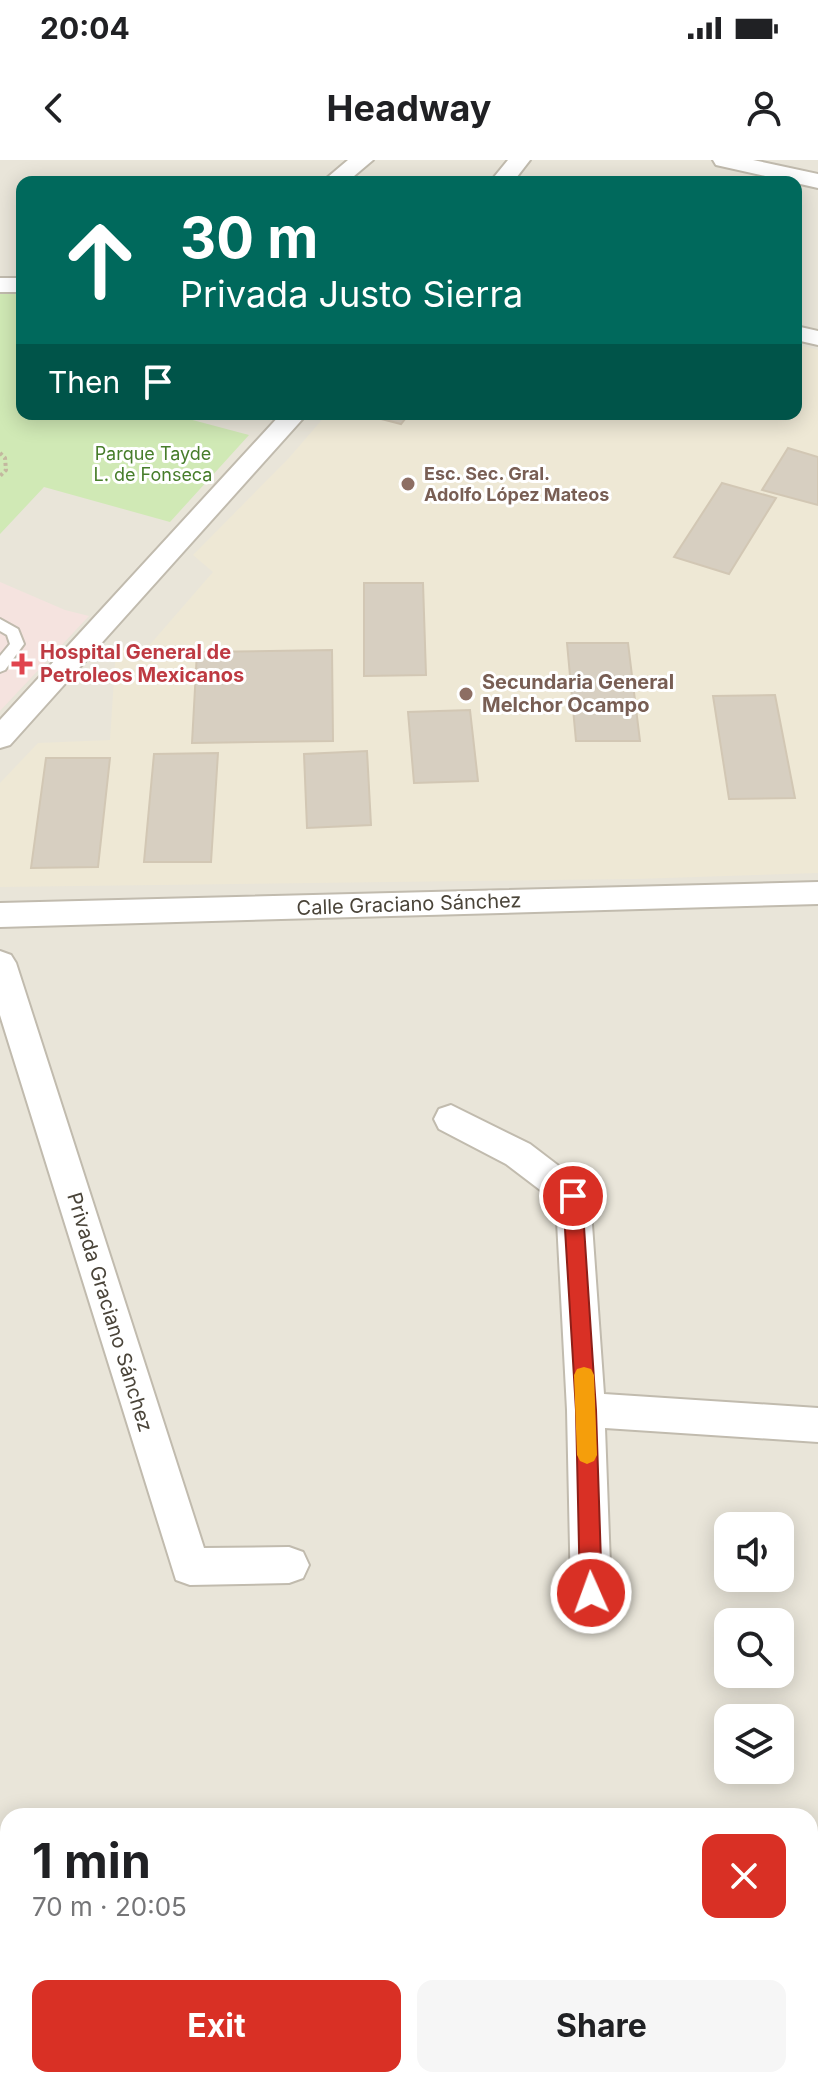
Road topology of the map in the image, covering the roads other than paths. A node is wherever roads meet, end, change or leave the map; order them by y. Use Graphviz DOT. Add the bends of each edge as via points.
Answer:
graph roads {
  1 [pos="362,160"];
  2 [pos="519,160"];
  3 [pos="724,160"];
  4 [pos="802,160"];
  5 [pos="818,164"];
  6 [pos="341,176"];
  7 [pos="506,176"];
  8 [pos="796,176"];
  9 [pos="290,420"];
  10 [pos="0,624"];
  11 [pos="0,667"];
  12 [pos="0,738"];
  13 [pos="818,893"];
  14 [pos="0,915"];
  15 [pos="0,963"];
  16 [pos="451,1119"];
  17 [pos="586,1410"];
  18 [pos="818,1425"];
  19 [pos="289,1565"];
  20 [pos="591,1593"];
  1 -- 6 [label="street"];
  2 -- 7 [label="street"];
  3 -- 8 [label="street"];
  4 -- 5 [label="street"];
  9 -- 12 [label="street"];
  10 -- 11 [label="lane" via="13,632 17,644"];
  13 -- 14 [label="street, Calle Graciano Sánchez"];
  15 -- 19 [label="street, Privada Graciano Sánchez" via="190,1567"];
  16 -- 17 [label="street" via="518,1154 573,1196"];
  17 -- 18 [label="street"];
  17 -- 20 [label="street"];
}
